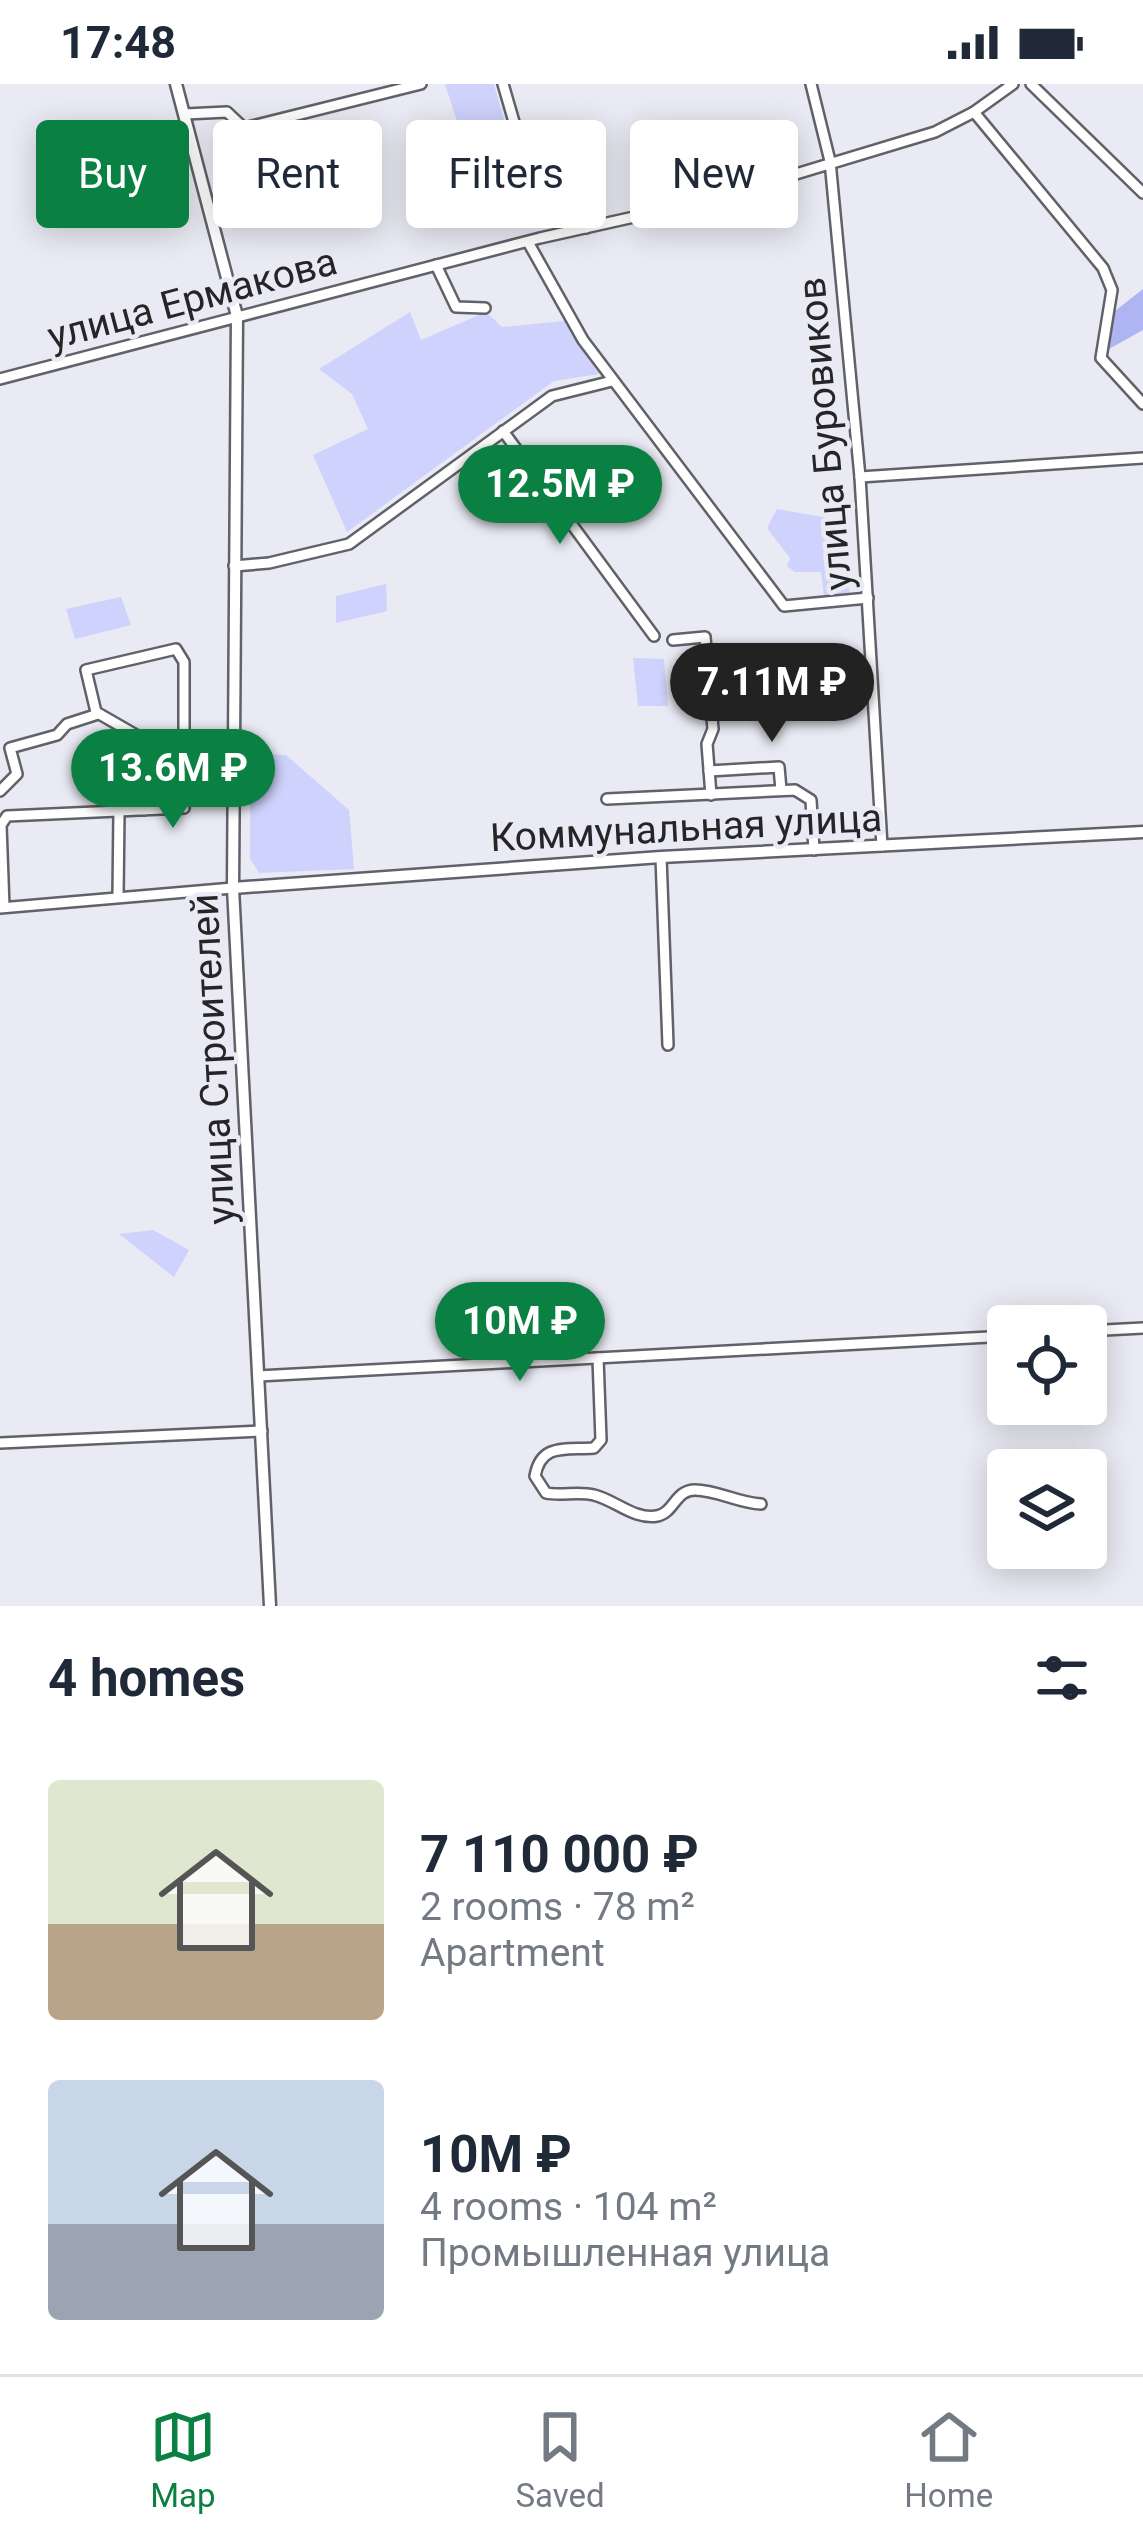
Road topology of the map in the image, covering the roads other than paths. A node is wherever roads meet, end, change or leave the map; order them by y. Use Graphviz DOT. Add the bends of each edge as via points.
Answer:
graph roads {
  1 [pos="176,84"];
  2 [pos="422,84"];
  3 [pos="503,84"];
  4 [pos="811,84"];
  5 [pos="1013,84"];
  6 [pos="1035,85"];
  7 [pos="974,112"];
  8 [pos="184,114"];
  9 [pos="513,120"];
  10 [pos="192,144"];
  11 [pos="189,145"];
  12 [pos="830,161"];
  13 [pos="1143,193"];
  14 [pos="606,223"];
  15 [pos="586,228"];
  16 [pos="528,242"];
  17 [pos="436,265"];
  18 [pos="485,308"];
  19 [pos="237,316"];
  20 [pos="0,379"];
  21 [pos="612,381"];
  22 [pos="1143,404"];
  23 [pos="503,431"];
  24 [pos="1143,458"];
  25 [pos="860,477"];
  26 [pos="234,566"];
  27 [pos="868,598"];
  28 [pos="654,636"];
  29 [pos="673,640"];
  30 [pos="98,714"];
  31 [pos="709,771"];
  32 [pos="781,790"];
  33 [pos="0,791"];
  34 [pos="711,795"];
  35 [pos="607,800"];
  36 [pos="145,810"];
  37 [pos="119,811"];
  38 [pos="0,822"];
  39 [pos="1143,832"];
  40 [pos="882,846"];
  41 [pos="814,850"];
  42 [pos="661,857"];
  43 [pos="233,888"];
  44 [pos="118,897"];
  45 [pos="2,908"];
  46 [pos="668,1045"];
  47 [pos="1143,1328"];
  48 [pos="1107,1330"];
  49 [pos="987,1337"];
  50 [pos="598,1358"];
  51 [pos="258,1376"];
  52 [pos="262,1431"];
  53 [pos="0,1443"];
  54 [pos="761,1504"];
  55 [pos="270,1606"];
  1 -- 8 [label="main road, улица Строителей"];
  2 -- 8 [label="street" via="244,128 227,112"];
  3 -- 9 [label="street"];
  4 -- 12 [label="street, улица Буровиков"];
  5 -- 7 [label="street, улица Ермакова"];
  6 -- 13 [label="street"];
  7 -- 12 [label="street, улица Ермакова" via="926,135"];
  7 -- 22 [label="street" via="1103,268 1112,290 1101,358"];
  8 -- 10 [label="main road, улица Строителей"];
  10 -- 11 [label="street"];
  10 -- 19 [label="main road, улица Строителей"];
  12 -- 14 [label="street, улица Ермакова"];
  12 -- 25 [label="street, улица Буровиков"];
  15 -- 16 [label="street, улица Ермакова"];
  16 -- 17 [label="street, улица Ермакова"];
  16 -- 21 [label="street"];
  17 -- 18 [label="street" via="456,308"];
  17 -- 19 [label="street, улица Ермакова"];
  19 -- 20 [label="street, улица Ермакова"];
  19 -- 26 [label="main road, улица Строителей"];
  21 -- 23 [label="street" via="552,396"];
  21 -- 27 [label="street" via="784,606"];
  23 -- 26 [label="street" via="349,544"];
  23 -- 28 [label="street"];
  24 -- 25 [label="street"];
  25 -- 27 [label="street, улица Буровиков"];
  26 -- 43 [label="main road, улица Строителей"];
  27 -- 40 [label="street, улица Буровиков"];
  29 -- 31 [label="street" via="705,637"];
  30 -- 33 [label="street" via="10,748 17,774"];
  30 -- 36 [label="street" via="145,746"];
  30 -- 36 [label="street" via="86,670 176,649 184,662 188,811"];
  31 -- 32 [label="street" via="779,767"];
  31 -- 34 [label="street"];
  32 -- 34 [label="street"];
  32 -- 41 [label="street" via="811,800"];
  34 -- 35 [label="street"];
  36 -- 37 [label="street"];
  37 -- 38 [label="street"];
  37 -- 44 [label="street"];
  38 -- 45 [label="street"];
  39 -- 40 [label="main road, Коммунальная улица"];
  40 -- 41 [label="main road, Коммунальная улица"];
  41 -- 42 [label="main road, Коммунальная улица"];
  42 -- 43 [label="main road, Коммунальная улица"];
  42 -- 46 [label="street"];
  43 -- 44 [label="street"];
  43 -- 51 [label="main road, улица Строителей"];
  44 -- 45 [label="street"];
  47 -- 48 [label="street"];
  49 -- 50 [label="street"];
  50 -- 51 [label="street"];
  50 -- 54 [label="street" via="602,1440 538,1459 535,1477 545,1493 591,1493 653,1517 692,1490"];
  51 -- 52 [label="main road, улица Строителей"];
  52 -- 53 [label="street"];
  52 -- 55 [label="main road, улица Строителей"];
}
